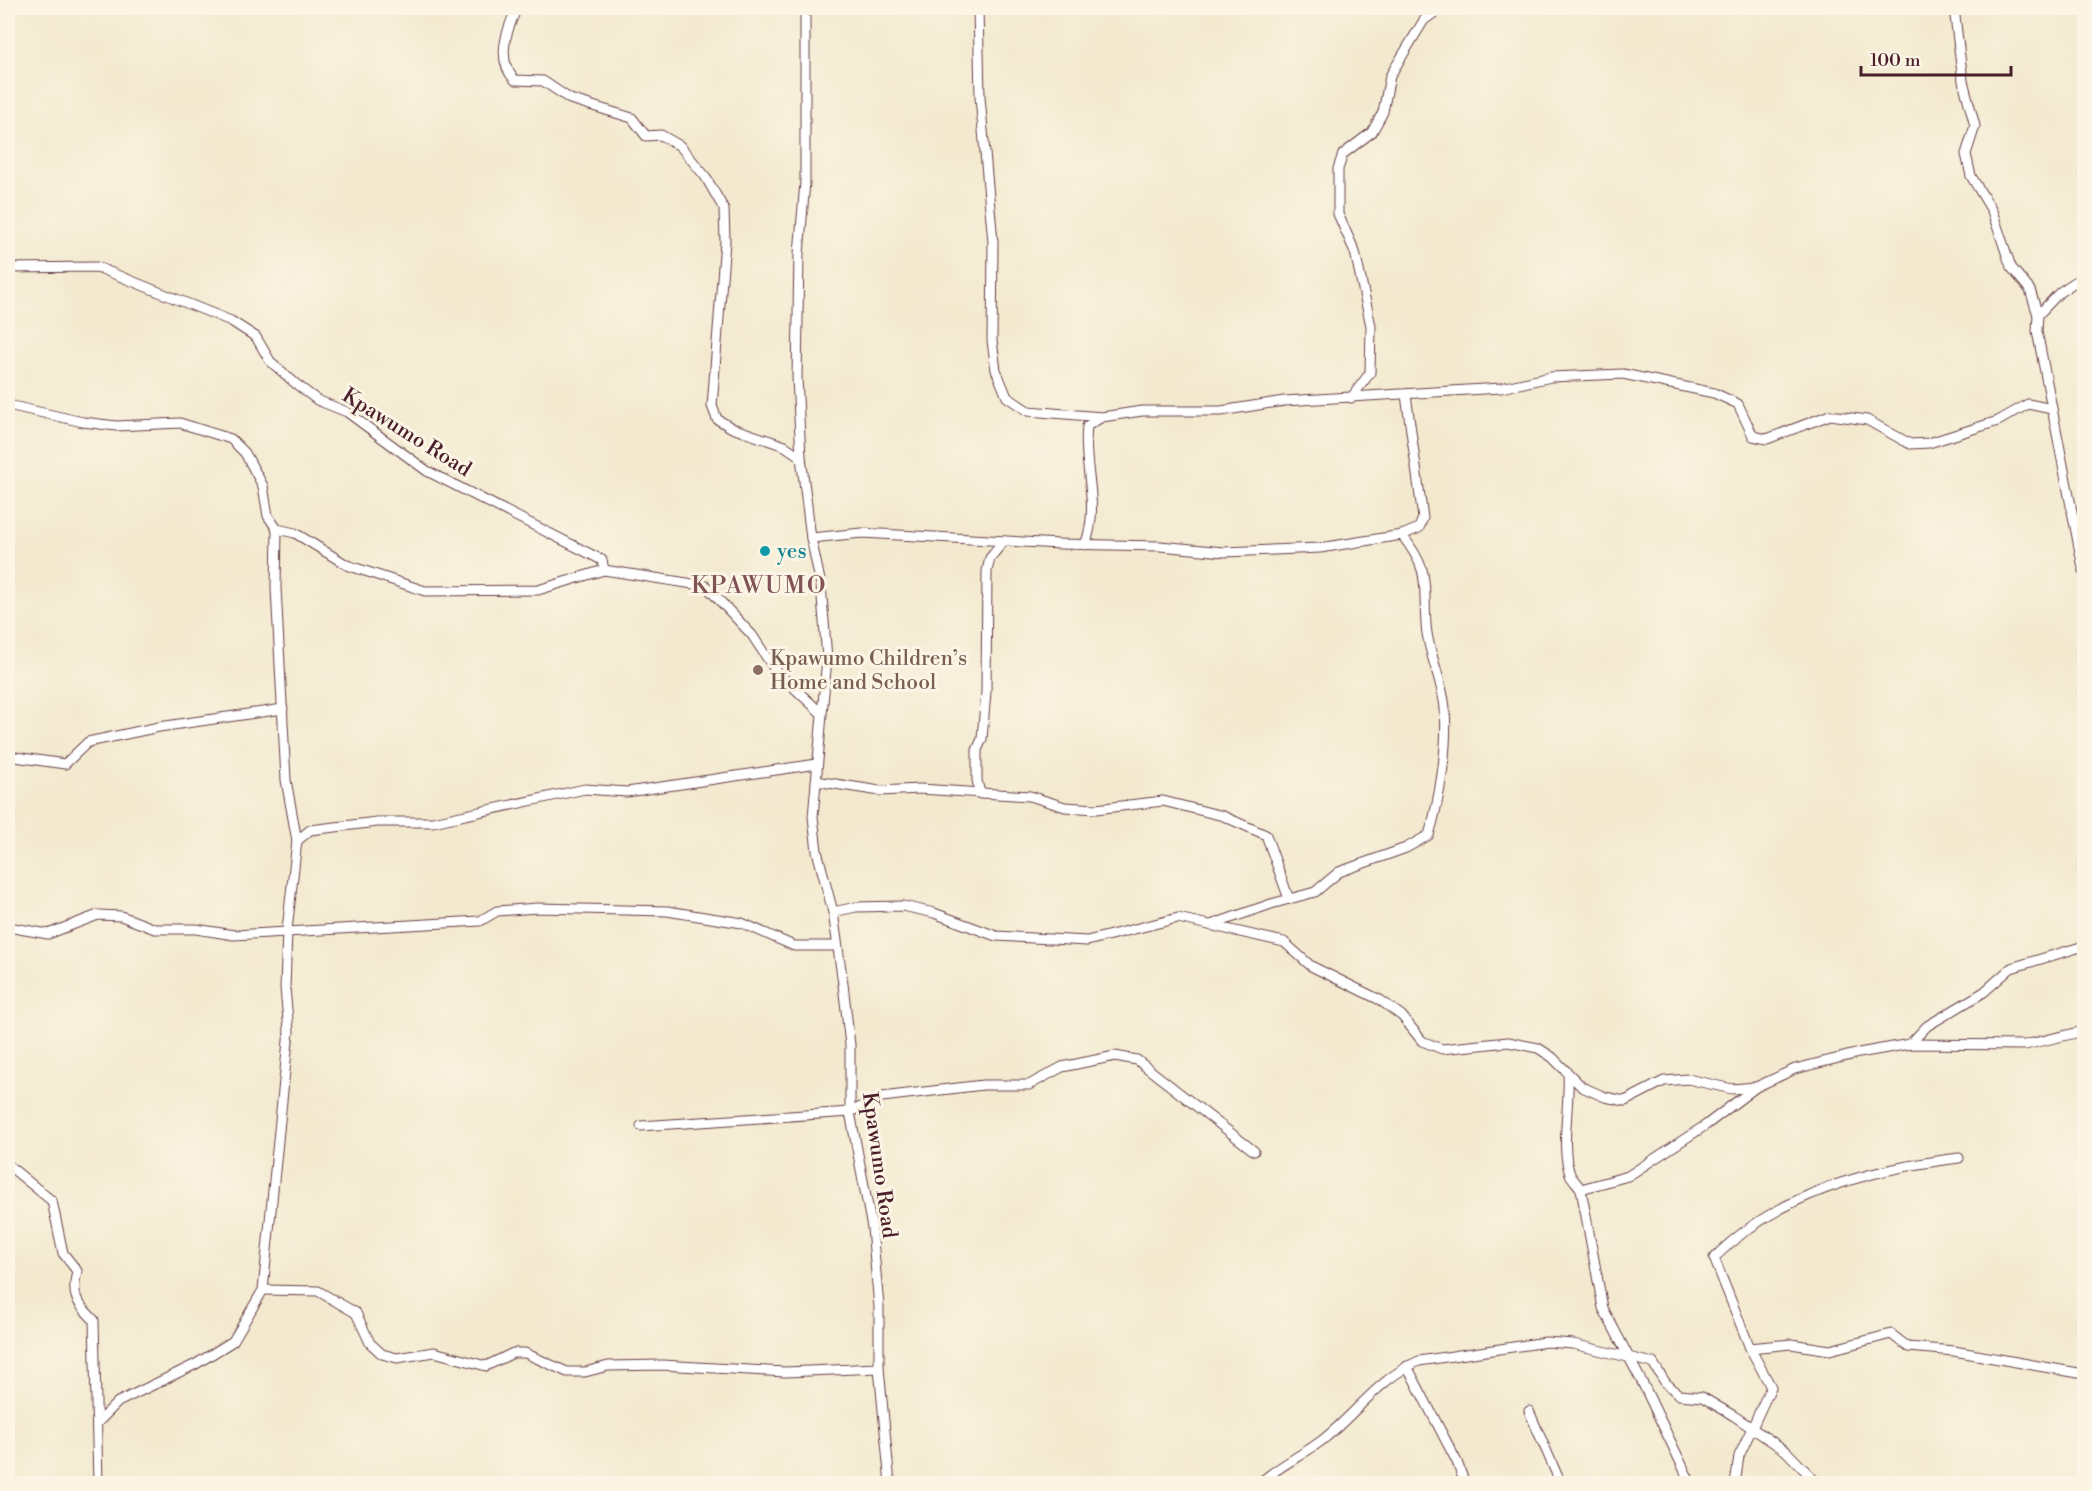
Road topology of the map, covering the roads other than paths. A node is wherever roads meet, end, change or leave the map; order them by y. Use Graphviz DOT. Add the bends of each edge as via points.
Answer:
graph roads {
  1 [pos="517,8"];
  2 [pos="806,8"];
  3 [pos="978,8"];
  4 [pos="1441,8"];
  5 [pos="1954,8"];
  6 [pos="8,268"];
  7 [pos="2085,276"];
  8 [pos="2038,315"];
  9 [pos="1406,395"];
  10 [pos="1351,398"];
  11 [pos="8,405"];
  12 [pos="2052,409"];
  13 [pos="1102,417"];
  14 [pos="801,456"];
  15 [pos="277,529"];
  16 [pos="1402,535"];
  17 [pos="811,537"];
  18 [pos="1004,541"];
  19 [pos="1085,544"];
  20 [pos="604,570"];
  21 [pos="2085,573"];
  22 [pos="283,709"];
  23 [pos="821,713"];
  24 [pos="8,756"];
  25 [pos="818,764"];
  26 [pos="816,781"];
  27 [pos="980,794"];
  28 [pos="297,841"];
  29 [pos="1289,899"];
  30 [pos="833,912"];
  31 [pos="1211,925"];
  32 [pos="8,927"];
  33 [pos="287,930"];
  34 [pos="837,946"];
  35 [pos="2085,946"];
  36 [pos="2085,1031"];
  37 [pos="1910,1044"];
  38 [pos="1568,1075"];
  39 [pos="1756,1087"];
  40 [pos="850,1112"];
  41 [pos="641,1126"];
  42 [pos="1254,1151"];
  43 [pos="1959,1158"];
  44 [pos="8,1165"];
  45 [pos="1581,1189"];
  46 [pos="263,1290"];
  47 [pos="1750,1348"];
  48 [pos="1627,1356"];
  49 [pos="1407,1366"];
  50 [pos="879,1368"];
  51 [pos="2085,1374"];
  52 [pos="1529,1411"];
  53 [pos="98,1422"];
  54 [pos="1750,1428"];
  55 [pos="98,1484"];
  56 [pos="890,1484"];
  57 [pos="1259,1484"];
  58 [pos="1465,1484"];
  59 [pos="1561,1484"];
  60 [pos="1690,1484"];
  61 [pos="1735,1484"];
  62 [pos="1818,1484"];
  1 -- 14 [label="street" via="508,27 504,57 508,73 515,80 543,81 570,99 632,118 646,136 661,135 680,146 705,176 724,209 725,241 712,406 717,419 732,428 785,446"];
  2 -- 14 [label="street, Kpawumo Road" via="805,182 799,254 797,378"];
  3 -- 13 [label="street" via="980,97 993,242 992,341 996,370 1007,397 1028,411"];
  4 -- 10 [label="street" via="1424,20 1390,76 1383,112 1372,132 1343,154 1338,168 1338,214 1355,252 1371,326 1370,373"];
  5 -- 8 [label="street" via="1963,81 1975,126 1966,153 1971,176 1992,212 2011,267 2030,290"];
  6 -- 20 [label="street, Kpawumo Road" via="97,267 231,321 256,337 270,361 317,399 347,412 427,471 602,560"];
  7 -- 8 [label="street" via="2060,292"];
  8 -- 12 [label="street" via="2037,331"];
  9 -- 10 [label="street"];
  9 -- 12 [label="street" via="1501,388 1551,377 1623,374 1714,393 1738,404 1753,436 1767,439 1830,415 1868,420 1910,444 1929,443 1998,421 2028,404"];
  9 -- 16 [label="street" via="1423,518 1419,528"];
  10 -- 13 [label="street" via="1284,401 1221,411 1142,411"];
  11 -- 15 [label="street" via="116,426 180,423 231,439 245,453 258,478 268,516"];
  12 -- 21 [label="street"];
  13 -- 19 [label="street" via="1087,426 1092,526"];
  14 -- 17 [label="street, Kpawumo Road"];
  15 -- 20 [label="street" via="295,533 347,565 425,591 538,590"];
  15 -- 22 [label="street"];
  16 -- 19 [label="street" via="1320,548 1224,552"];
  16 -- 29 [label="street" via="1420,559 1427,594 1426,626 1445,709 1437,808 1429,835 1406,848 1339,872 1315,892"];
  17 -- 18 [label="street" via="862,533"];
  17 -- 23 [label="street, Kpawumo Road" via="821,585 827,658"];
  18 -- 19 [label="street"];
  18 -- 27 [label="street" via="990,558 987,571 986,692 982,739 977,750"];
  20 -- 23 [label="street" via="706,586 752,635 775,670"];
  22 -- 24 [label="street" via="88,742 65,764"];
  22 -- 28 [label="street" via="286,780"];
  23 -- 25 [label="street, Kpawumo Road"];
  25 -- 26 [label="street, Kpawumo Road"];
  25 -- 28 [label="street" via="627,792 585,789 433,822 377,822 310,830"];
  26 -- 27 [label="street" via="880,791 920,789"];
  26 -- 30 [label="street, Kpawumo Road" via="813,817 817,850"];
  27 -- 29 [label="street" via="1030,796 1065,807 1096,809 1163,801 1223,816 1266,835"];
  28 -- 33 [label="street"];
  29 -- 31 [label="street"];
  30 -- 31 [label="street" via="856,907 903,906 996,936 1087,941 1178,918"];
  30 -- 34 [label="street, Kpawumo Road"];
  31 -- 38 [label="street" via="1284,942 1311,966 1380,1000 1402,1016 1422,1041 1442,1049 1508,1042 1538,1048"];
  32 -- 33 [label="street" via="48,934 98,915 121,916 155,929 196,929 234,935"];
  33 -- 34 [label="street" via="480,921 497,911 537,908 667,911 742,923 794,946"];
  33 -- 46 [label="street" via="285,988 289,1031"];
  34 -- 40 [label="street, Kpawumo Road" via="850,1045"];
  35 -- 37 [label="street" via="2011,968 1984,992 1927,1026"];
  36 -- 37 [label="street" via="2025,1045"];
  37 -- 39 [label="street" via="1795,1069"];
  38 -- 39 [label="street" via="1582,1087 1625,1101 1664,1081 1688,1079 1732,1089"];
  38 -- 45 [label="street" via="1566,1139 1570,1174"];
  39 -- 45 [label="street" via="1628,1176"];
  40 -- 41 [label="street"];
  40 -- 42 [label="street" via="882,1097 983,1085 1029,1085 1062,1067 1115,1056 1137,1060"];
  40 -- 50 [label="street, Kpawumo Road" via="872,1228 879,1307"];
  43 -- 47 [label="street" via="1870,1174 1816,1191 1738,1234 1714,1258"];
  44 -- 53 [label="street" via="52,1201 63,1253 77,1271 73,1290 79,1305 94,1320"];
  45 -- 48 [label="street" via="1603,1308"];
  46 -- 50 [label="street" via="318,1291 356,1313 370,1342 382,1354 398,1358 434,1352 486,1366 513,1353 525,1353 567,1372 662,1365 785,1372"];
  46 -- 53 [label="street" via="233,1341 118,1402"];
  47 -- 51 [label="street" via="1791,1344 1830,1350 1891,1334 1908,1347"];
  47 -- 54 [label="street" via="1771,1387"];
  48 -- 49 [label="street" via="1546,1342"];
  48 -- 54 [label="street" via="1653,1363 1679,1395 1702,1397"];
  48 -- 60 [label="street"];
  49 -- 57 [label="street" via="1374,1391 1324,1439 1272,1471"];
  49 -- 58 [label="street"];
  50 -- 56 [label="street, Kpawumo Road"];
  52 -- 59 [label="street"];
  53 -- 55 [label="street"];
  54 -- 61 [label="street" via="1739,1456"];
  54 -- 62 [label="street" via="1786,1451"];
}
